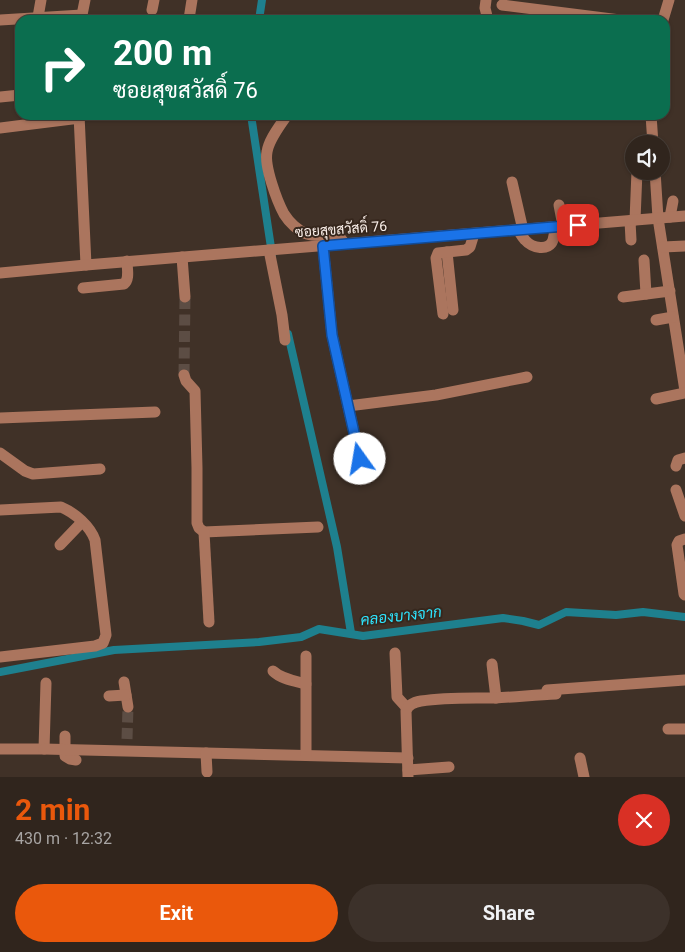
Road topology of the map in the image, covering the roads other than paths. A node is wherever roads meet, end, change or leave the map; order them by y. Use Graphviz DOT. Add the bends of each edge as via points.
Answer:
graph roads {
  1 [pos="41,0"];
  2 [pos="85,0"];
  3 [pos="192,0"];
  4 [pos="486,0"];
  5 [pos="666,1"];
  6 [pos="502,5"];
  7 [pos="38,15"];
  8 [pos="82,15"];
  9 [pos="189,15"];
  10 [pos="487,15"];
  11 [pos="581,15"];
  12 [pos="664,15"];
  13 [pos="15,19"];
  14 [pos="0,20"];
  15 [pos="15,96"];
  16 [pos="0,97"];
  17 [pos="58,120"];
  18 [pos="80,120"];
  19 [pos="284,120"];
  20 [pos="651,120"];
  21 [pos="0,128"];
  22 [pos="652,135"];
  23 [pos="636,180"];
  24 [pos="656,180"];
  25 [pos="512,182"];
  26 [pos="673,201"];
  27 [pos="559,204"];
  28 [pos="685,216"];
  29 [pos="670,217"];
  30 [pos="658,218"];
  31 [pos="633,221"];
  32 [pos="559,227"];
  33 [pos="520,230"];
  34 [pos="474,234"];
  35 [pos="631,240"];
  36 [pos="345,244"];
  37 [pos="323,246"];
  38 [pos="685,246"];
  39 [pos="663,247"];
  40 [pos="273,250"];
  41 [pos="182,257"];
  42 [pos="644,260"];
  43 [pos="127,262"];
  44 [pos="86,265"];
  45 [pos="0,273"];
  46 [pos="83,288"];
  47 [pos="670,291"];
  48 [pos="646,294"];
  49 [pos="185,297"];
  50 [pos="623,297"];
  51 [pos="685,310"];
  52 [pos="448,312"];
  53 [pos="673,314"];
  54 [pos="656,320"];
  55 [pos="284,340"];
  56 [pos="682,353"];
  57 [pos="184,375"];
  58 [pos="527,377"];
  59 [pos="685,389"];
  60 [pos="656,399"];
  61 [pos="348,406"];
  62 [pos="155,412"];
  63 [pos="0,418"];
  64 [pos="0,453"];
  65 [pos="685,458"];
  66 [pos="360,459"];
  67 [pos="676,466"];
  68 [pos="100,470"];
  69 [pos="676,490"];
  70 [pos="0,510"];
  71 [pos="685,516"];
  72 [pos="82,522"];
  73 [pos="318,527"];
  74 [pos="204,532"];
  75 [pos="685,538"];
  76 [pos="60,545"];
  77 [pos="685,595"];
  78 [pos="209,622"];
  79 [pos="395,654"];
  80 [pos="306,656"];
  81 [pos="0,657"];
  82 [pos="492,664"];
  83 [pos="273,671"];
  84 [pos="685,680"];
  85 [pos="124,682"];
  86 [pos="46,683"];
  87 [pos="306,684"];
  88 [pos="514,693"];
  89 [pos="556,694"];
  90 [pos="126,695"];
  91 [pos="109,696"];
  92 [pos="496,698"];
  93 [pos="128,708"];
  94 [pos="407,708"];
  95 [pos="668,729"];
  96 [pos="685,729"];
  97 [pos="65,736"];
  98 [pos="0,749"];
  99 [pos="44,749"];
  100 [pos="64,749"];
  101 [pos="206,753"];
  102 [pos="306,755"];
  103 [pos="408,758"];
  104 [pos="580,758"];
  105 [pos="76,760"];
  106 [pos="449,767"];
  107 [pos="207,772"];
  108 [pos="408,773"];
  109 [pos="584,777"];
  1 -- 7 [label="street"];
  2 -- 8 [label="street"];
  3 -- 9 [label="street"];
  4 -- 10 [label="street"];
  5 -- 12 [label="street"];
  6 -- 11 [label="street"];
  13 -- 14 [label="street"];
  15 -- 16 [label="street"];
  17 -- 21 [label="street"];
  18 -- 44 [label="street"];
  19 -- 36 [label="street" via="266,154 266,166 280,205 299,230 308,234 338,235"];
  20 -- 22 [label="street"];
  23 -- 31 [label="street"];
  24 -- 30 [label="street"];
  25 -- 33 [label="street"];
  26 -- 29 [label="street"];
  27 -- 32 [label="street"];
  28 -- 29 [label="street, ซอยสุขสวัสดิ์ 76"];
  29 -- 30 [label="street, ซอยสุขสวัสดิ์ 76"];
  30 -- 31 [label="street, ซอยสุขสวัสดิ์ 76"];
  30 -- 39 [label="street"];
  31 -- 32 [label="street, ซอยสุขสวัสดิ์ 76"];
  31 -- 35 [label="street"];
  32 -- 33 [label="street, ซอยสุขสวัสดิ์ 76"];
  32 -- 33 [label="street" via="550,245 541,248 526,241"];
  33 -- 34 [label="street, ซอยสุขสวัสดิ์ 76"];
  34 -- 36 [label="street, ซอยสุขสวัสดิ์ 76"];
  34 -- 52 [label="street" via="466,250 438,253 436,258"];
  36 -- 37 [label="street, ซอยสุขสวัสดิ์ 76"];
  37 -- 40 [label="street, ซอยสุขสวัสดิ์ 76"];
  37 -- 61 [label="street" via="332,335"];
  38 -- 39 [label="street"];
  39 -- 47 [label="street"];
  40 -- 41 [label="street, ซอยสุขสวัสดิ์ 76"];
  40 -- 55 [label="street"];
  41 -- 43 [label="street, ซอยสุขสวัสดิ์ 76"];
  41 -- 49 [label="street"];
  42 -- 48 [label="street"];
  43 -- 44 [label="street, ซอยสุขสวัสดิ์ 76"];
  43 -- 46 [label="street" via="128,278 124,284"];
  44 -- 45 [label="street, ซอยสุขสวัสดิ์ 76"];
  47 -- 48 [label="street"];
  47 -- 53 [label="street"];
  48 -- 50 [label="street"];
  51 -- 53 [label="street"];
  53 -- 54 [label="street"];
  53 -- 56 [label="street"];
  56 -- 59 [label="street"];
  57 -- 74 [label="street" via="195,391 197,522"];
  58 -- 61 [label="street" via="436,395"];
  59 -- 60 [label="street"];
  61 -- 66 [label="street"];
  62 -- 63 [label="street"];
  64 -- 68 [label="street" via="25,472 33,474"];
  65 -- 67 [label="street" via="678,460"];
  69 -- 71 [label="street"];
  70 -- 72 [label="street" via="61,506"];
  72 -- 76 [label="street"];
  72 -- 81 [label="street" via="95,540 106,635 103,643"];
  73 -- 74 [label="street"];
  74 -- 78 [label="street"];
  75 -- 77 [label="street" via="677,545"];
  79 -- 94 [label="street" via="397,697"];
  80 -- 87 [label="street"];
  82 -- 92 [label="street"];
  83 -- 87 [label="street"];
  84 -- 88 [label="street"];
  85 -- 90 [label="street"];
  86 -- 99 [label="street"];
  87 -- 102 [label="street"];
  89 -- 92 [label="street"];
  90 -- 91 [label="street"];
  90 -- 93 [label="street"];
  92 -- 94 [label="street" via="462,697 420,702"];
  94 -- 103 [label="street"];
  95 -- 96 [label="street"];
  97 -- 100 [label="street"];
  98 -- 99 [label="street"];
  99 -- 100 [label="street"];
  100 -- 101 [label="street" via="127,745"];
  100 -- 105 [label="street" via="67,758"];
  101 -- 102 [label="street"];
  101 -- 107 [label="street"];
  102 -- 103 [label="street"];
  103 -- 108 [label="street"];
  104 -- 109 [label="street"];
  106 -- 108 [label="street"];
}
